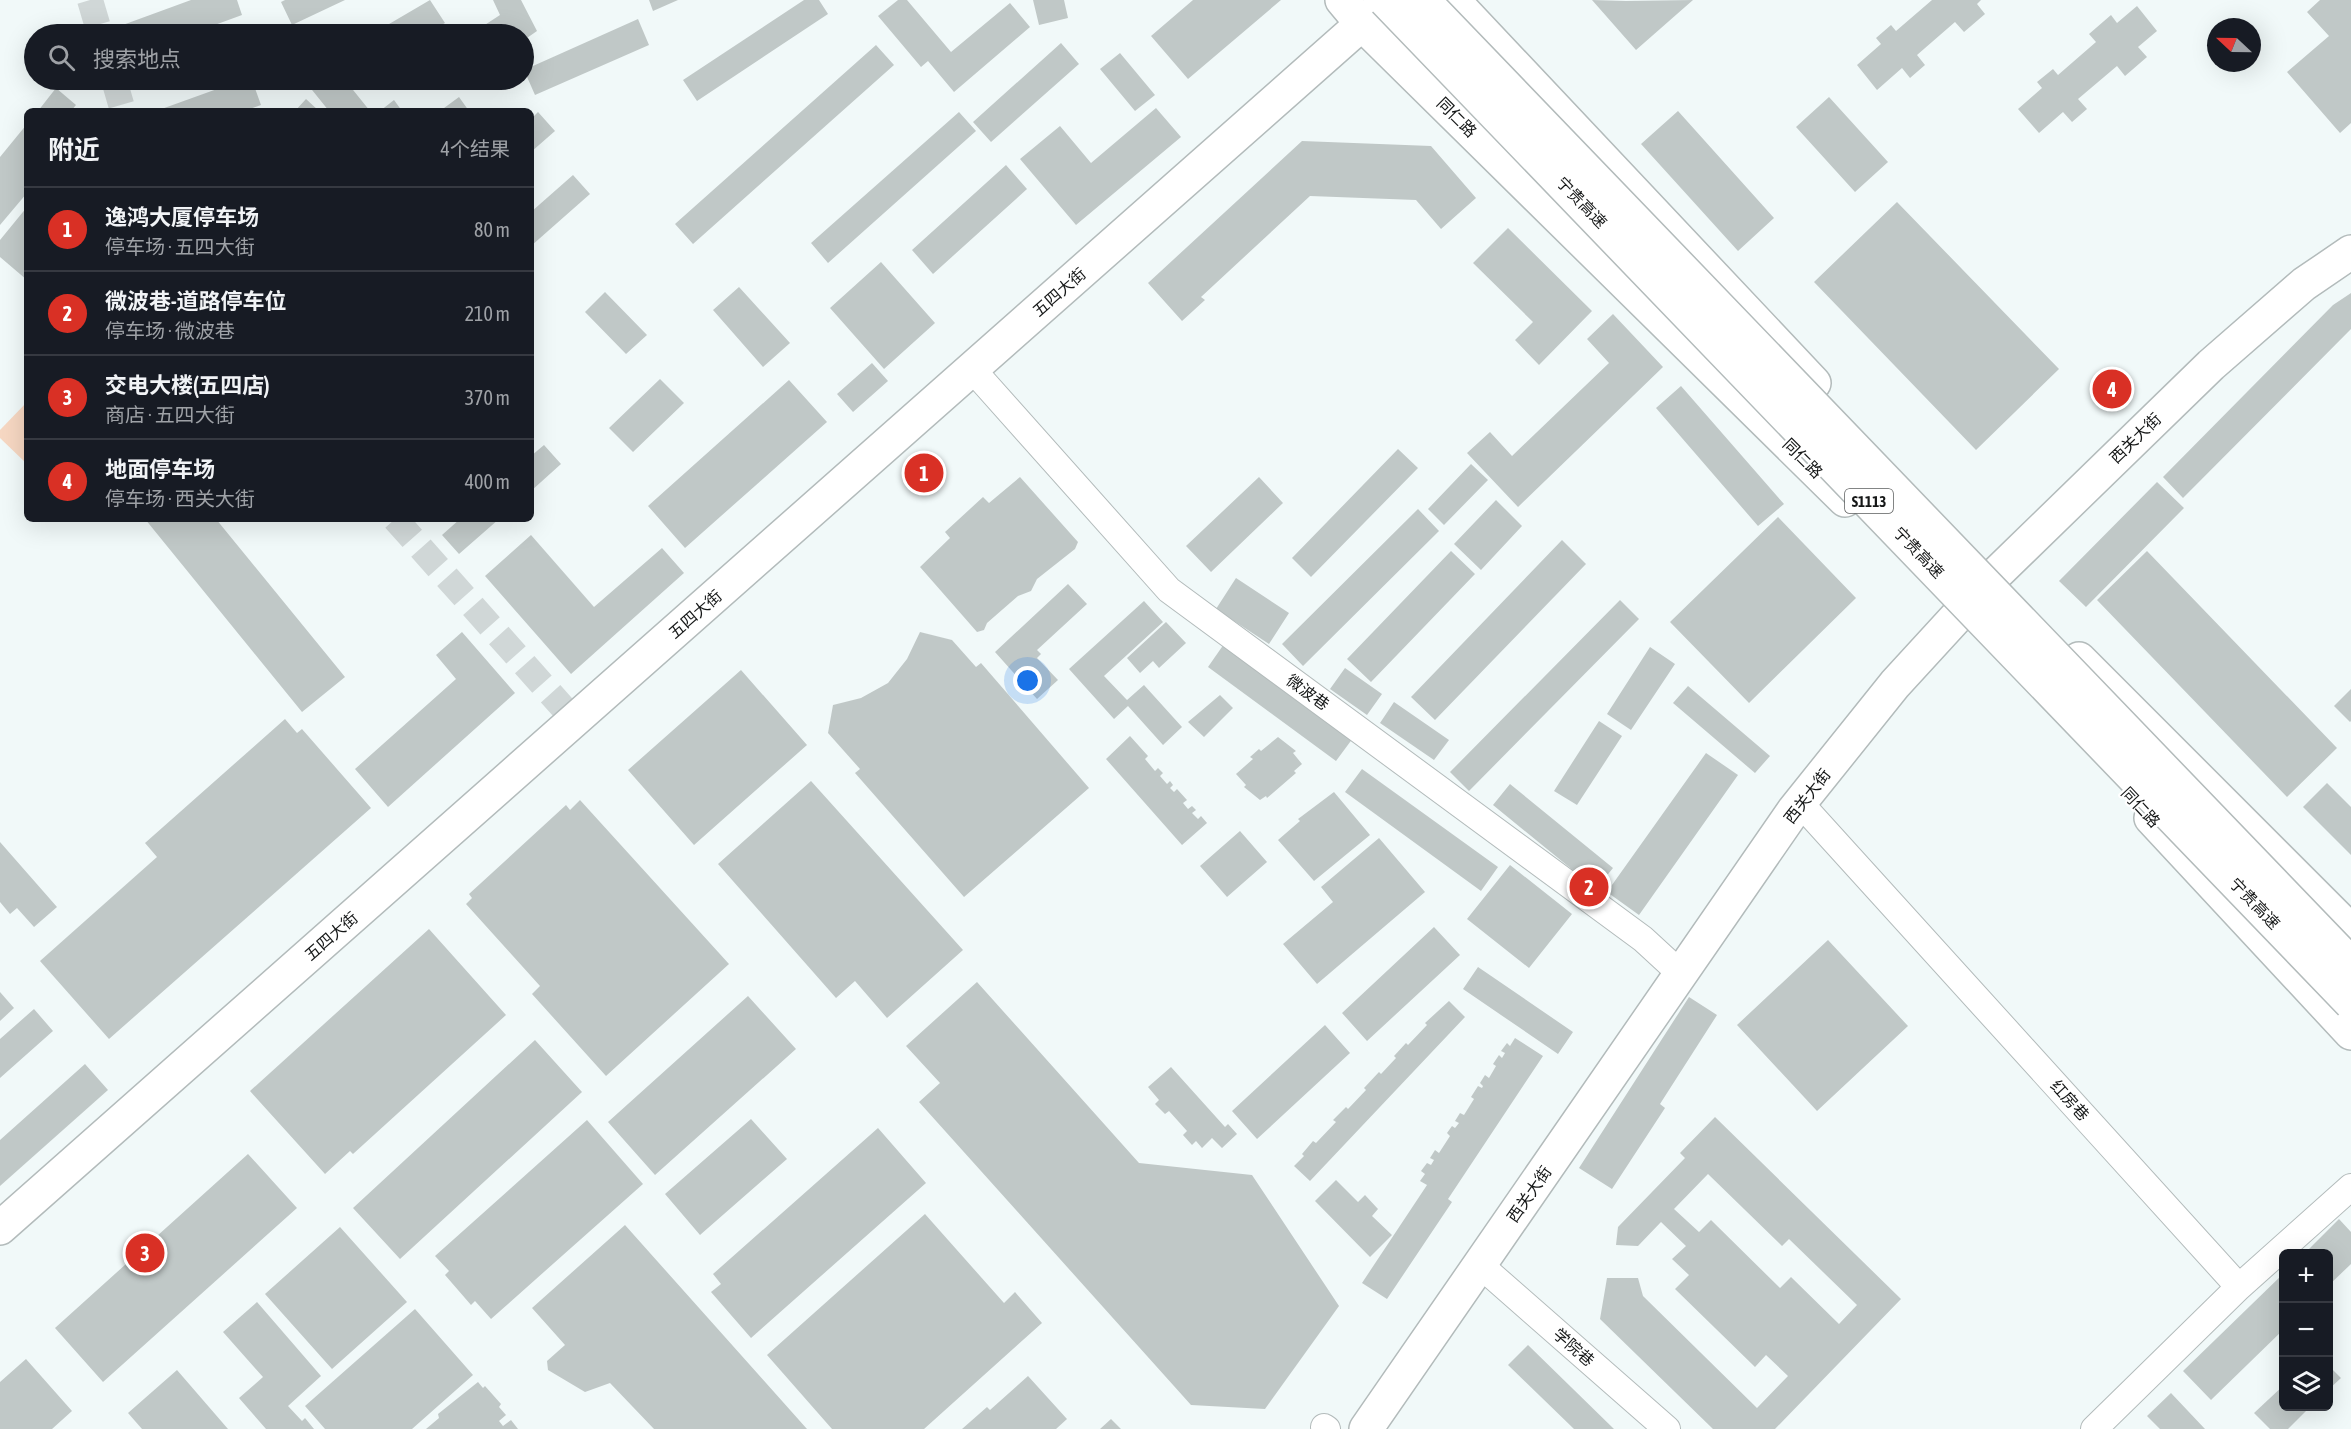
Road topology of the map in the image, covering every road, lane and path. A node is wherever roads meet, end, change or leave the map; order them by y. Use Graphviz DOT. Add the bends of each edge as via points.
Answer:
graph roads {
  1 [pos="1387,0"];
  2 [pos="1423,0"];
  3 [pos="1453,0"];
  4 [pos="1352,12"];
  5 [pos="2351,252"];
  6 [pos="972,369"];
  7 [pos="1995,575"];
  8 [pos="1959,613"];
  9 [pos="1800,803"];
  10 [pos="2351,931"];
  11 [pos="2351,964"];
  12 [pos="1681,974"];
  13 [pos="2351,1003"];
  14 [pos="2351,1033"];
  15 [pos="2351,1187"];
  16 [pos="0,1228"];
  17 [pos="1480,1265"];
  18 [pos="2240,1287"];
  19 [pos="1366,1429"];
  20 [pos="1667,1429"];
  21 [pos="2094,1429"];
  1 -- 4 [label="main road, 五四大街"];
  1 -- 13 [label="main road, 宁贵高速 / S1113, bridge"];
  2 -- 11 [label="main road, 宁贵高速 / S1113, bridge"];
  3 -- 7 [label="main road"];
  4 -- 6 [label="main road, 五四大街"];
  4 -- 8 [label="main road, 同仁路"];
  5 -- 7 [label="main road, 西关大街" via="2304,284 2211,365"];
  6 -- 12 [label="street, 微波巷" via="1169,590 1642,939"];
  6 -- 16 [label="main road, 五四大街"];
  7 -- 8 [label="main road, 西关大街"];
  7 -- 10 [label="main road"];
  8 -- 9 [label="main road, 西关大街" via="1895,684"];
  8 -- 14 [label="main road, 同仁路"];
  9 -- 12 [label="main road, 西关大街"];
  9 -- 18 [label="street, 红房巷"];
  12 -- 17 [label="main road, 西关大街"];
  15 -- 18 [label="street"];
  17 -- 19 [label="main road, 西关大街"];
  17 -- 20 [label="street, 学院巷"];
  18 -- 21 [label="street"];
}
